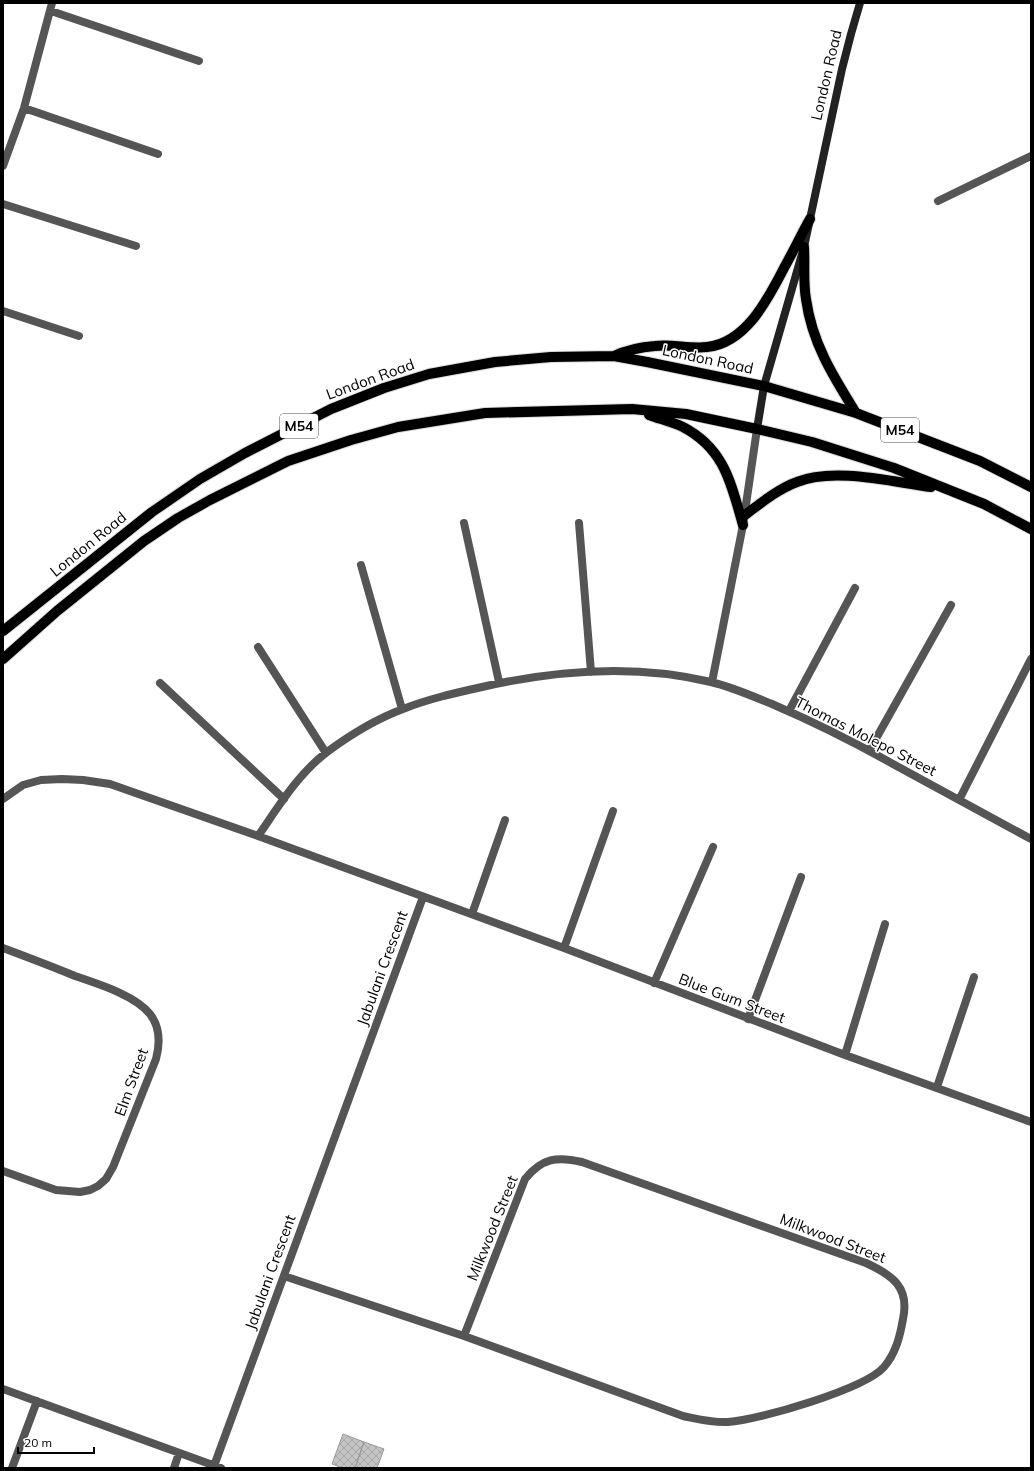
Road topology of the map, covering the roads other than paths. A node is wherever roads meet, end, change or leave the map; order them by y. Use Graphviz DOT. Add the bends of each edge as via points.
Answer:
graph roads {
  1 [pos="860,3"];
  2 [pos="52,7"];
  3 [pos="199,61"];
  4 [pos="24,108"];
  5 [pos="158,154"];
  6 [pos="1031,156"];
  7 [pos="3,166"];
  8 [pos="938,202"];
  9 [pos="3,204"];
  10 [pos="810,219"];
  11 [pos="136,246"];
  12 [pos="804,247"];
  13 [pos="3,311"];
  14 [pos="79,336"];
  15 [pos="614,356"];
  16 [pos="764,386"];
  17 [pos="632,409"];
  18 [pos="856,412"];
  19 [pos="757,429"];
  20 [pos="1031,488"];
  21 [pos="947,489"];
  22 [pos="744,520"];
  23 [pos="464,523"];
  24 [pos="578,523"];
  25 [pos="1031,529"];
  26 [pos="361,565"];
  27 [pos="855,588"];
  28 [pos="951,605"];
  29 [pos="3,630"];
  30 [pos="258,646"];
  31 [pos="3,659"];
  32 [pos="1031,659"];
  33 [pos="591,672"];
  34 [pos="499,682"];
  35 [pos="712,682"];
  36 [pos="160,683"];
  37 [pos="402,709"];
  38 [pos="789,711"];
  39 [pos="869,751"];
  40 [pos="326,753"];
  41 [pos="3,799"];
  42 [pos="284,799"];
  43 [pos="959,800"];
  44 [pos="613,811"];
  45 [pos="505,820"];
  46 [pos="258,836"];
  47 [pos="1031,839"];
  48 [pos="714,847"];
  49 [pos="800,877"];
  50 [pos="423,897"];
  51 [pos="472,914"];
  52 [pos="885,924"];
  53 [pos="3,948"];
  54 [pos="564,948"];
  55 [pos="974,977"];
  56 [pos="654,983"];
  57 [pos="748,1019"];
  58 [pos="845,1055"];
  59 [pos="937,1087"];
  60 [pos="1031,1122"];
  61 [pos="3,1171"];
  62 [pos="284,1276"];
  63 [pos="464,1336"];
  64 [pos="3,1389"];
  65 [pos="37,1401"];
  66 [pos="179,1453"];
  67 [pos="217,1467"];
  68 [pos="12,1468"];
  69 [pos="174,1468"];
  1 -- 10 [label="street, London Road" via="850,34"];
  2 -- 3 [label="street"];
  2 -- 4 [label="street"];
  4 -- 5 [label="street"];
  4 -- 7 [label="street"];
  6 -- 8 [label="street"];
  9 -- 11 [label="street"];
  10 -- 12 [label="street, London Road"];
  10 -- 15 [label="main road" via="764,306 732,339 708,347 656,346 626,351"];
  12 -- 16 [label="street, London Road"];
  12 -- 18 [label="main road" via="806,298 818,347 833,378"];
  13 -- 14 [label="street"];
  15 -- 16 [label="main road, London Road / M54"];
  15 -- 29 [label="main road, London Road / M54" via="551,357 495,362 429,374 331,409 200,478 152,512"];
  16 -- 18 [label="main road, London Road / M54"];
  16 -- 19 [label="street, London Road"];
  17 -- 19 [label="main road, M54" via="686,414"];
  17 -- 22 [label="main road" via="682,427 701,438 724,466"];
  17 -- 31 [label="main road, M54" via="485,413 398,427 288,461 210,500 144,541 57,611"];
  18 -- 20 [label="main road, London Road / M54" via="980,461"];
  19 -- 21 [label="main road, M54" via="812,442 894,468"];
  19 -- 22 [label="street"];
  21 -- 22 [label="main road" via="838,475 816,477 783,489"];
  21 -- 25 [label="main road, M54" via="984,504"];
  22 -- 35 [label="street"];
  23 -- 34 [label="street"];
  24 -- 33 [label="street"];
  26 -- 37 [label="street"];
  27 -- 38 [label="street"];
  28 -- 39 [label="street"];
  30 -- 40 [label="street"];
  32 -- 43 [label="street"];
  33 -- 34 [label="street, Thomas Molepo Street"];
  33 -- 35 [label="street, Thomas Molepo Street" via="639,672"];
  34 -- 37 [label="street, Thomas Molepo Street" via="452,693"];
  35 -- 38 [label="street, Thomas Molepo Street"];
  36 -- 42 [label="street"];
  37 -- 40 [label="street, Thomas Molepo Street"];
  38 -- 39 [label="street, Thomas Molepo Street"];
  39 -- 43 [label="street, Thomas Molepo Street"];
  40 -- 42 [label="street, Thomas Molepo Street" via="302,776"];
  41 -- 46 [label="street, Jabulani Crescent" via="23,785 41,780 90,781 110,784"];
  42 -- 46 [label="street, Thomas Molepo Street"];
  43 -- 47 [label="street, Thomas Molepo Street"];
  44 -- 54 [label="street"];
  45 -- 51 [label="street"];
  46 -- 50 [label="street, Jabulani Crescent"];
  48 -- 56 [label="street"];
  49 -- 57 [label="street"];
  50 -- 51 [label="street, Blue Gum Street"];
  50 -- 62 [label="street, Jabulani Crescent"];
  51 -- 54 [label="street, Blue Gum Street"];
  52 -- 58 [label="street"];
  53 -- 61 [label="street, Elm Street" via="110,989 138,1003 156,1023 159,1037 159,1049 154,1066 113,1167 98,1186 74,1192 56,1190"];
  54 -- 56 [label="street, Blue Gum Street"];
  55 -- 59 [label="street"];
  56 -- 57 [label="street, Blue Gum Street"];
  57 -- 58 [label="street, Blue Gum Street"];
  58 -- 59 [label="street, Blue Gum Street"];
  59 -- 60 [label="street, Blue Gum Street"];
  62 -- 63 [label="street, Milkwood Street"];
  62 -- 67 [label="street, Jabulani Crescent"];
  63 -- 63 [label="street, Milkwood Street" via="683,1416 728,1422 755,1417 833,1394 878,1373 895,1350 906,1308 900,1286 887,1274 866,1263 582,1162 559,1159 541,1163 525,1179"];
  64 -- 65 [label="street"];
  65 -- 66 [label="street"];
  65 -- 68 [label="street"];
  66 -- 67 [label="street"];
  66 -- 69 [label="street"];
}
